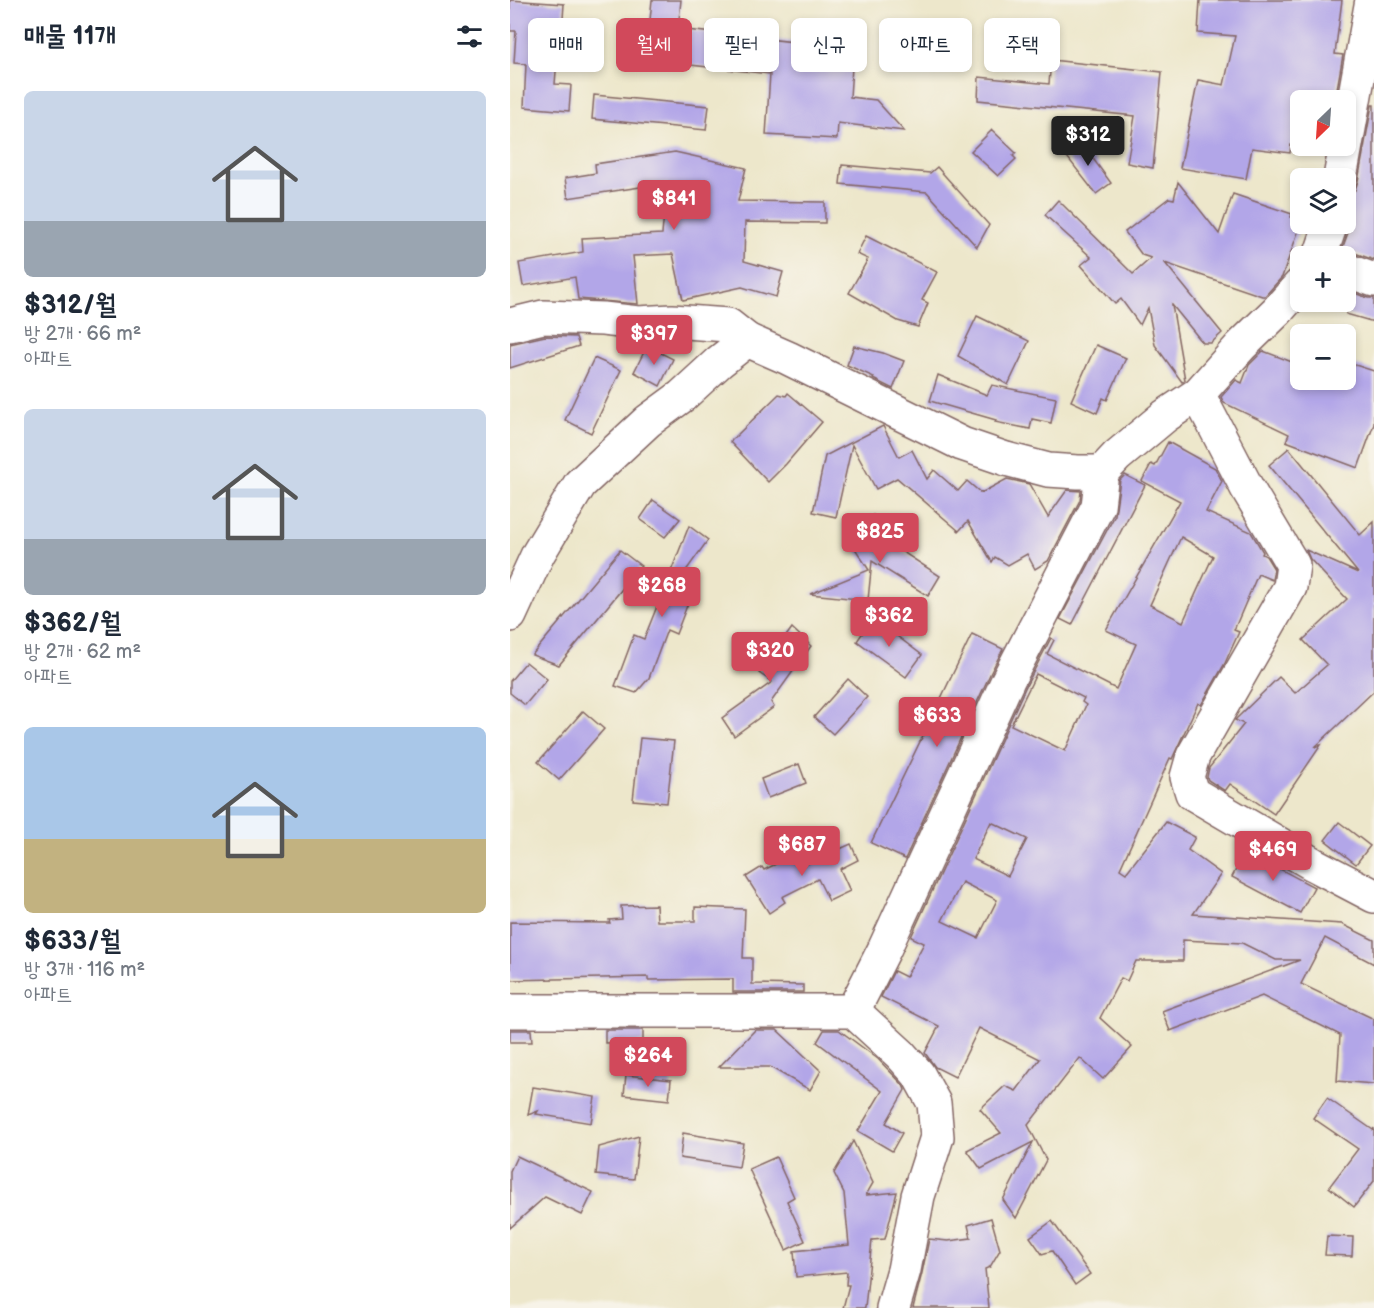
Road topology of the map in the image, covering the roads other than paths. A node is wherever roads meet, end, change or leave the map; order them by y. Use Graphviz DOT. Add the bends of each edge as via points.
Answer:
graph roads {
  1 [pos="1372,0"];
  2 [pos="1342,168"];
  3 [pos="1356,274"];
  4 [pos="1374,280"];
  5 [pos="1290,296"];
  6 [pos="510,325"];
  7 [pos="747,340"];
  8 [pos="1198,394"];
  9 [pos="1102,472"];
  10 [pos="510,615"];
  11 [pos="1374,896"];
  12 [pos="510,1011"];
  13 [pos="854,1011"];
  14 [pos="893,1308"];
  1 -- 2 [label="street"];
  3 -- 4 [label="street"];
  5 -- 8 [label="street"];
  6 -- 7 [label="street" via="543,317 638,324 672,321 728,325"];
  7 -- 9 [label="street" via="962,444 1048,470"];
  7 -- 10 [label="street" via="648,421 580,484 538,554"];
  8 -- 9 [label="street" via="1165,416"];
  8 -- 11 [label="street" via="1293,566 1290,587 1193,756 1187,777 1192,793"];
  9 -- 13 [label="street" via="1098,506 1008,680"];
  12 -- 13 [label="street"];
  13 -- 14 [label="street" via="918,1074 934,1103 937,1137 918,1196"];
}
